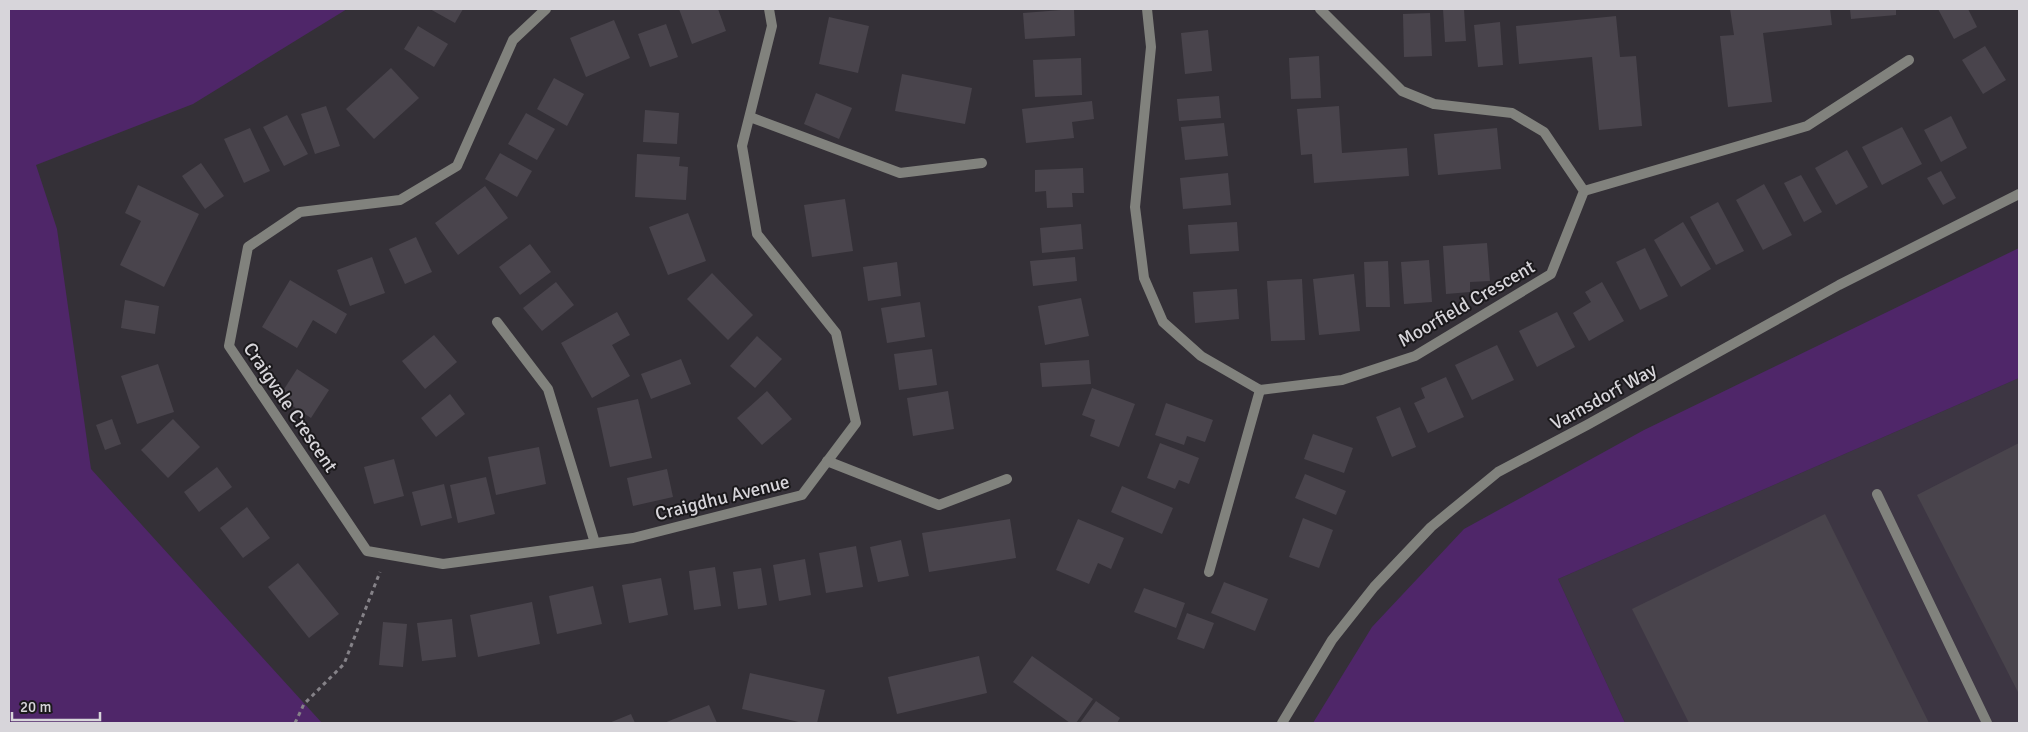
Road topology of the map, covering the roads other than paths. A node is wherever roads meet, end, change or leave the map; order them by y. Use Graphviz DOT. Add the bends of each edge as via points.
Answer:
graph roads {
  1 [pos="546,9"];
  2 [pos="769,9"];
  3 [pos="1147,9"];
  4 [pos="1320,9"];
  5 [pos="1909,60"];
  6 [pos="750,117"];
  7 [pos="982,163"];
  8 [pos="1584,191"];
  9 [pos="2019,194"];
  10 [pos="497,322"];
  11 [pos="1260,390"];
  12 [pos="827,461"];
  13 [pos="1007,479"];
  14 [pos="1877,494"];
  15 [pos="596,543"];
  16 [pos="443,564"];
  17 [pos="1209,572"];
  18 [pos="1282,723"];
  19 [pos="1987,723"];
  1 -- 16 [label="street, Craigvale Crescent" via="513,40 457,166 400,200 300,212 248,247 229,346 367,551"];
  2 -- 6 [label="street, Craigdhu Avenue" via="772,26"];
  3 -- 11 [label="street" via="1151,47 1135,207 1144,278 1163,322 1202,356"];
  4 -- 8 [label="street" via="1402,91 1434,104 1512,113 1544,132"];
  5 -- 8 [label="street" via="1807,126"];
  6 -- 7 [label="street" via="900,173"];
  6 -- 12 [label="street, Craigdhu Avenue" via="742,146 757,234 836,333 856,423"];
  8 -- 11 [label="street, Moorfield Crescent" via="1551,274 1415,356 1342,380"];
  9 -- 18 [label="street, Varnsdorf Way" via="1839,285 1498,472 1431,527 1374,587 1332,640"];
  10 -- 15 [label="street" via="548,389"];
  11 -- 17 [label="street"];
  12 -- 13 [label="street" via="939,505"];
  12 -- 15 [label="street, Craigdhu Avenue" via="802,495 633,538"];
  14 -- 19 [label="street"];
  15 -- 16 [label="street, Craigdhu Avenue"];
}
